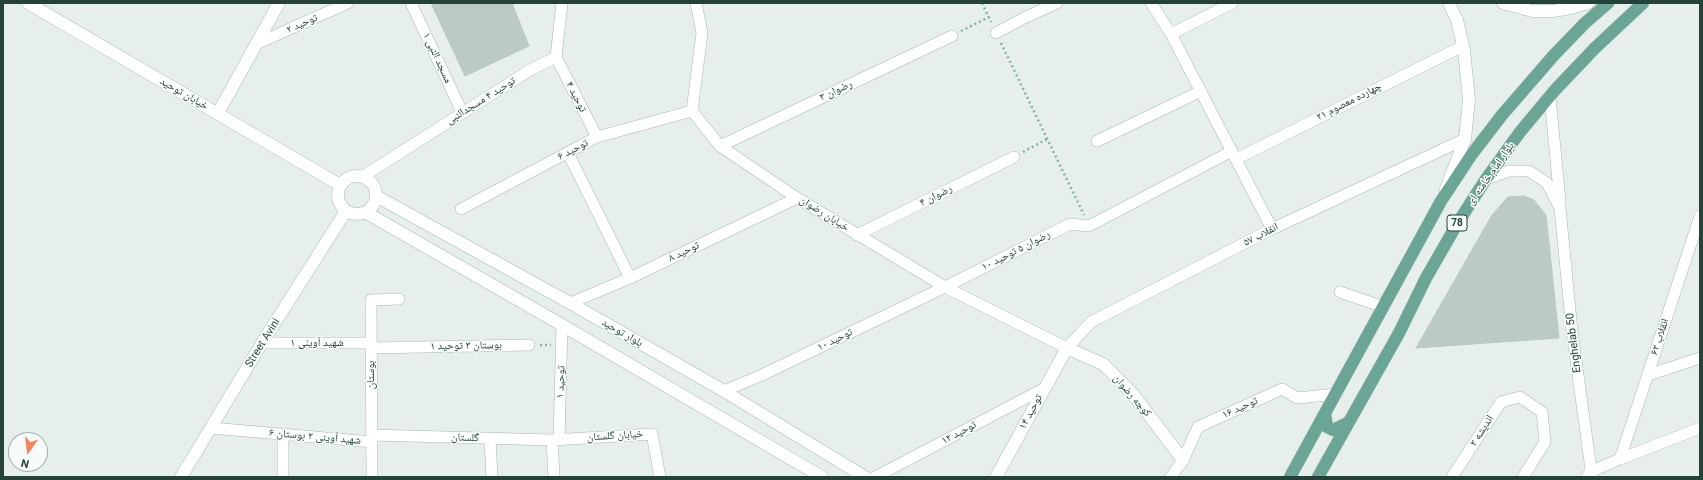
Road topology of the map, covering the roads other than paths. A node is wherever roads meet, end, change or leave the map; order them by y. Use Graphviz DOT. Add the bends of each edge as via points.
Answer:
graph roads {
  1 [pos="28,3"];
  2 [pos="279,3"];
  3 [pos="348,3"];
  4 [pos="411,3"];
  5 [pos="562,3"];
  6 [pos="696,3"];
  7 [pos="1057,3"];
  8 [pos="1151,3"];
  9 [pos="1232,3"];
  10 [pos="1449,3"];
  11 [pos="1503,3"];
  12 [pos="1588,3"];
  13 [pos="1608,3"];
  14 [pos="1643,3"];
  15 [pos="996,33"];
  16 [pos="1171,34"];
  17 [pos="952,36"];
  18 [pos="256,44"];
  19 [pos="1463,46"];
  20 [pos="556,56"];
  21 [pos="1201,91"];
  22 [pos="1550,97"];
  23 [pos="692,111"];
  24 [pos="462,112"];
  25 [pos="218,113"];
  26 [pos="597,138"];
  27 [pos="1465,139"];
  28 [pos="1097,141"];
  29 [pos="720,146"];
  30 [pos="568,153"];
  31 [pos="1234,155"];
  32 [pos="1014,157"];
  33 [pos="362,176"];
  34 [pos="1486,178"];
  35 [pos="340,185"];
  36 [pos="376,196"];
  37 [pos="796,198"];
  38 [pos="1442,201"];
  39 [pos="1560,208"];
  40 [pos="461,209"];
  41 [pos="346,211"];
  42 [pos="365,212"];
  43 [pos="407,214"];
  44 [pos="1700,216"];
  45 [pos="1089,226"];
  46 [pos="395,229"];
  47 [pos="1272,229"];
  48 [pos="857,235"];
  49 [pos="630,278"];
  50 [pos="945,287"];
  51 [pos="1340,292"];
  52 [pos="399,299"];
  53 [pos="570,304"];
  54 [pos="1384,307"];
  55 [pos="562,325"];
  56 [pos="262,344"];
  57 [pos="371,345"];
  58 [pos="529,345"];
  59 [pos="1067,348"];
  60 [pos="1700,358"];
  61 [pos="1648,375"];
  62 [pos="1044,389"];
  63 [pos="724,391"];
  64 [pos="1336,394"];
  65 [pos="1325,414"];
  66 [pos="1349,422"];
  67 [pos="211,428"];
  68 [pos="1700,428"];
  69 [pos="283,434"];
  70 [pos="490,438"];
  71 [pos="372,439"];
  72 [pos="555,440"];
  73 [pos="1620,459"];
  74 [pos="1183,460"];
  75 [pos="1590,475"];
  76 [pos="181,477"];
  77 [pos="283,477"];
  78 [pos="372,477"];
  79 [pos="492,477"];
  80 [pos="554,477"];
  81 [pos="660,477"];
  82 [pos="822,477"];
  83 [pos="866,477"];
  84 [pos="875,477"];
  85 [pos="996,477"];
  86 [pos="1171,477"];
  87 [pos="1290,477"];
  88 [pos="1318,477"];
  89 [pos="1452,477"];
  90 [pos="1523,477"];
  1 -- 25 [label="street, خیابان توحید"];
  2 -- 18 [label="street"];
  3 -- 18 [label="street, توحید ۲"];
  4 -- 24 [label="street, مسجد النبی ۱"];
  5 -- 20 [label="street"];
  6 -- 23 [label="street" via="702,33"];
  7 -- 15 [label="street"];
  8 -- 16 [label="street"];
  9 -- 16 [label="street"];
  10 -- 19 [label="street"];
  11 -- 12 [label="street" via="1532,11 1553,11"];
  13 -- 38 [label="main road, 78" via="1585,22 1502,115 1472,154"];
  14 -- 22 [label="main road, بلوار امام خامنه ای / 78" via="1595,48"];
  16 -- 21 [label="street"];
  17 -- 29 [label="street, رضوان ۳"];
  18 -- 25 [label="street"];
  19 -- 27 [label="street" via="1469,99"];
  19 -- 31 [label="street, چهارده معصوم ۲۱"];
  20 -- 24 [label="street, توحید ۴ مسجدالنبی"];
  20 -- 26 [label="street, توحید ۴"];
  21 -- 28 [label="street"];
  21 -- 31 [label="street"];
  22 -- 34 [label="main road, بلوار امام خامنه ای / 78"];
  22 -- 39 [label="street, Enghelab 50"];
  23 -- 26 [label="street, توحید ۶"];
  23 -- 29 [label="street, خیابان رضوان"];
  24 -- 33 [label="street, توحید ۴ مسجدالنبی"];
  25 -- 35 [label="street, خیابان توحید"];
  26 -- 30 [label="street, توحید ۶"];
  27 -- 38 [label="street"];
  27 -- 47 [label="street, انقلاب ۵۷"];
  29 -- 37 [label="street, خیابان رضوان"];
  30 -- 40 [label="street, توحید ۶"];
  30 -- 49 [label="street"];
  31 -- 45 [label="street, چهارده معصوم ۲۱"];
  31 -- 47 [label="street"];
  32 -- 48 [label="street, رضوان ۴"];
  33 -- 35 [label="street" via="350,177"];
  33 -- 36 [label="street" via="372,184"];
  34 -- 39 [label="street" via="1508,171 1530,171 1547,183"];
  34 -- 66 [label="main road, بلوار امام خامنه ای / 78" via="1426,278 1399,333"];
  35 -- 41 [label="street" via="340,204"];
  36 -- 42 [label="street" via="373,205"];
  36 -- 43 [label="street, بلوار توحید"];
  37 -- 48 [label="street, خیابان رضوان"];
  37 -- 49 [label="street, توحید ۸"];
  38 -- 54 [label="main road, 78"];
  39 -- 75 [label="street, Enghelab 50"];
  41 -- 42 [label="street" via="355,214"];
  41 -- 56 [label="street, Street Avini"];
  42 -- 46 [label="street, بلوار توحید"];
  43 -- 46 [label="street" via="400,217"];
  43 -- 53 [label="street, بلوار توحید"];
  44 -- 61 [label="street, انقلاب ۶۲"];
  45 -- 50 [label="street, رضوان ۵ توحید ۱۰" via="1070,224"];
  46 -- 55 [label="street, بلوار توحید"];
  47 -- 59 [label="street, انقلاب ۵۷" via="1091,322"];
  48 -- 50 [label="street, خیابان رضوان"];
  49 -- 53 [label="street, توحید ۸"];
  50 -- 59 [label="street, خیابان رضوان"];
  50 -- 63 [label="street, توحید ۱۰"];
  51 -- 54 [label="street"];
  52 -- 57 [label="street, بوستان" via="371,300"];
  53 -- 63 [label="street, بلوار توحید"];
  54 -- 64 [label="main road, 78"];
  55 -- 72 [label="street, توحید ۱"];
  55 -- 82 [label="street, بلوار توحید"];
  56 -- 57 [label="street, شهید آوینی ۱"];
  56 -- 67 [label="street, Street Avini"];
  57 -- 58 [label="street, بوستان ۳ توحید ۱"];
  57 -- 71 [label="street, بوستان"];
  59 -- 62 [label="street, توحید ۱۴"];
  59 -- 74 [label="street, کوچه رضوان" via="1103,364 1132,392"];
  60 -- 61 [label="street"];
  61 -- 73 [label="street, انقلاب ۶۲"];
  62 -- 84 [label="street, توحید ۱۲"];
  62 -- 85 [label="street, توحید ۱۴"];
  63 -- 83 [label="street, بلوار توحید"];
  64 -- 65 [label="main road, 78"];
  64 -- 74 [label="street, توحید ۱۶" via="1297,398 1282,389 1198,427"];
  65 -- 66 [label="main road" via="1327,426 1333,430"];
  65 -- 87 [label="main road, 78"];
  66 -- 88 [label="main road, بلوار امام خامنه ای / 78"];
  67 -- 69 [label="street, شهید آوینی ۲ بوستان ۶"];
  67 -- 76 [label="street, Street Avini"];
  68 -- 73 [label="street"];
  69 -- 71 [label="street, شهید آوینی ۲ بوستان ۶"];
  69 -- 77 [label="street"];
  70 -- 71 [label="street, گلستان"];
  70 -- 72 [label="street, گلستان"];
  70 -- 79 [label="street"];
  71 -- 78 [label="street, بوستان"];
  72 -- 80 [label="street, توحید ۱"];
  72 -- 81 [label="street, خیابان گلستان" via="652,434"];
  73 -- 75 [label="street"];
  74 -- 86 [label="street, توحید ۱۶"];
  89 -- 90 [label="street, اندیشه ۲" via="1501,402 1520,398 1542,412 1544,442"];
}
